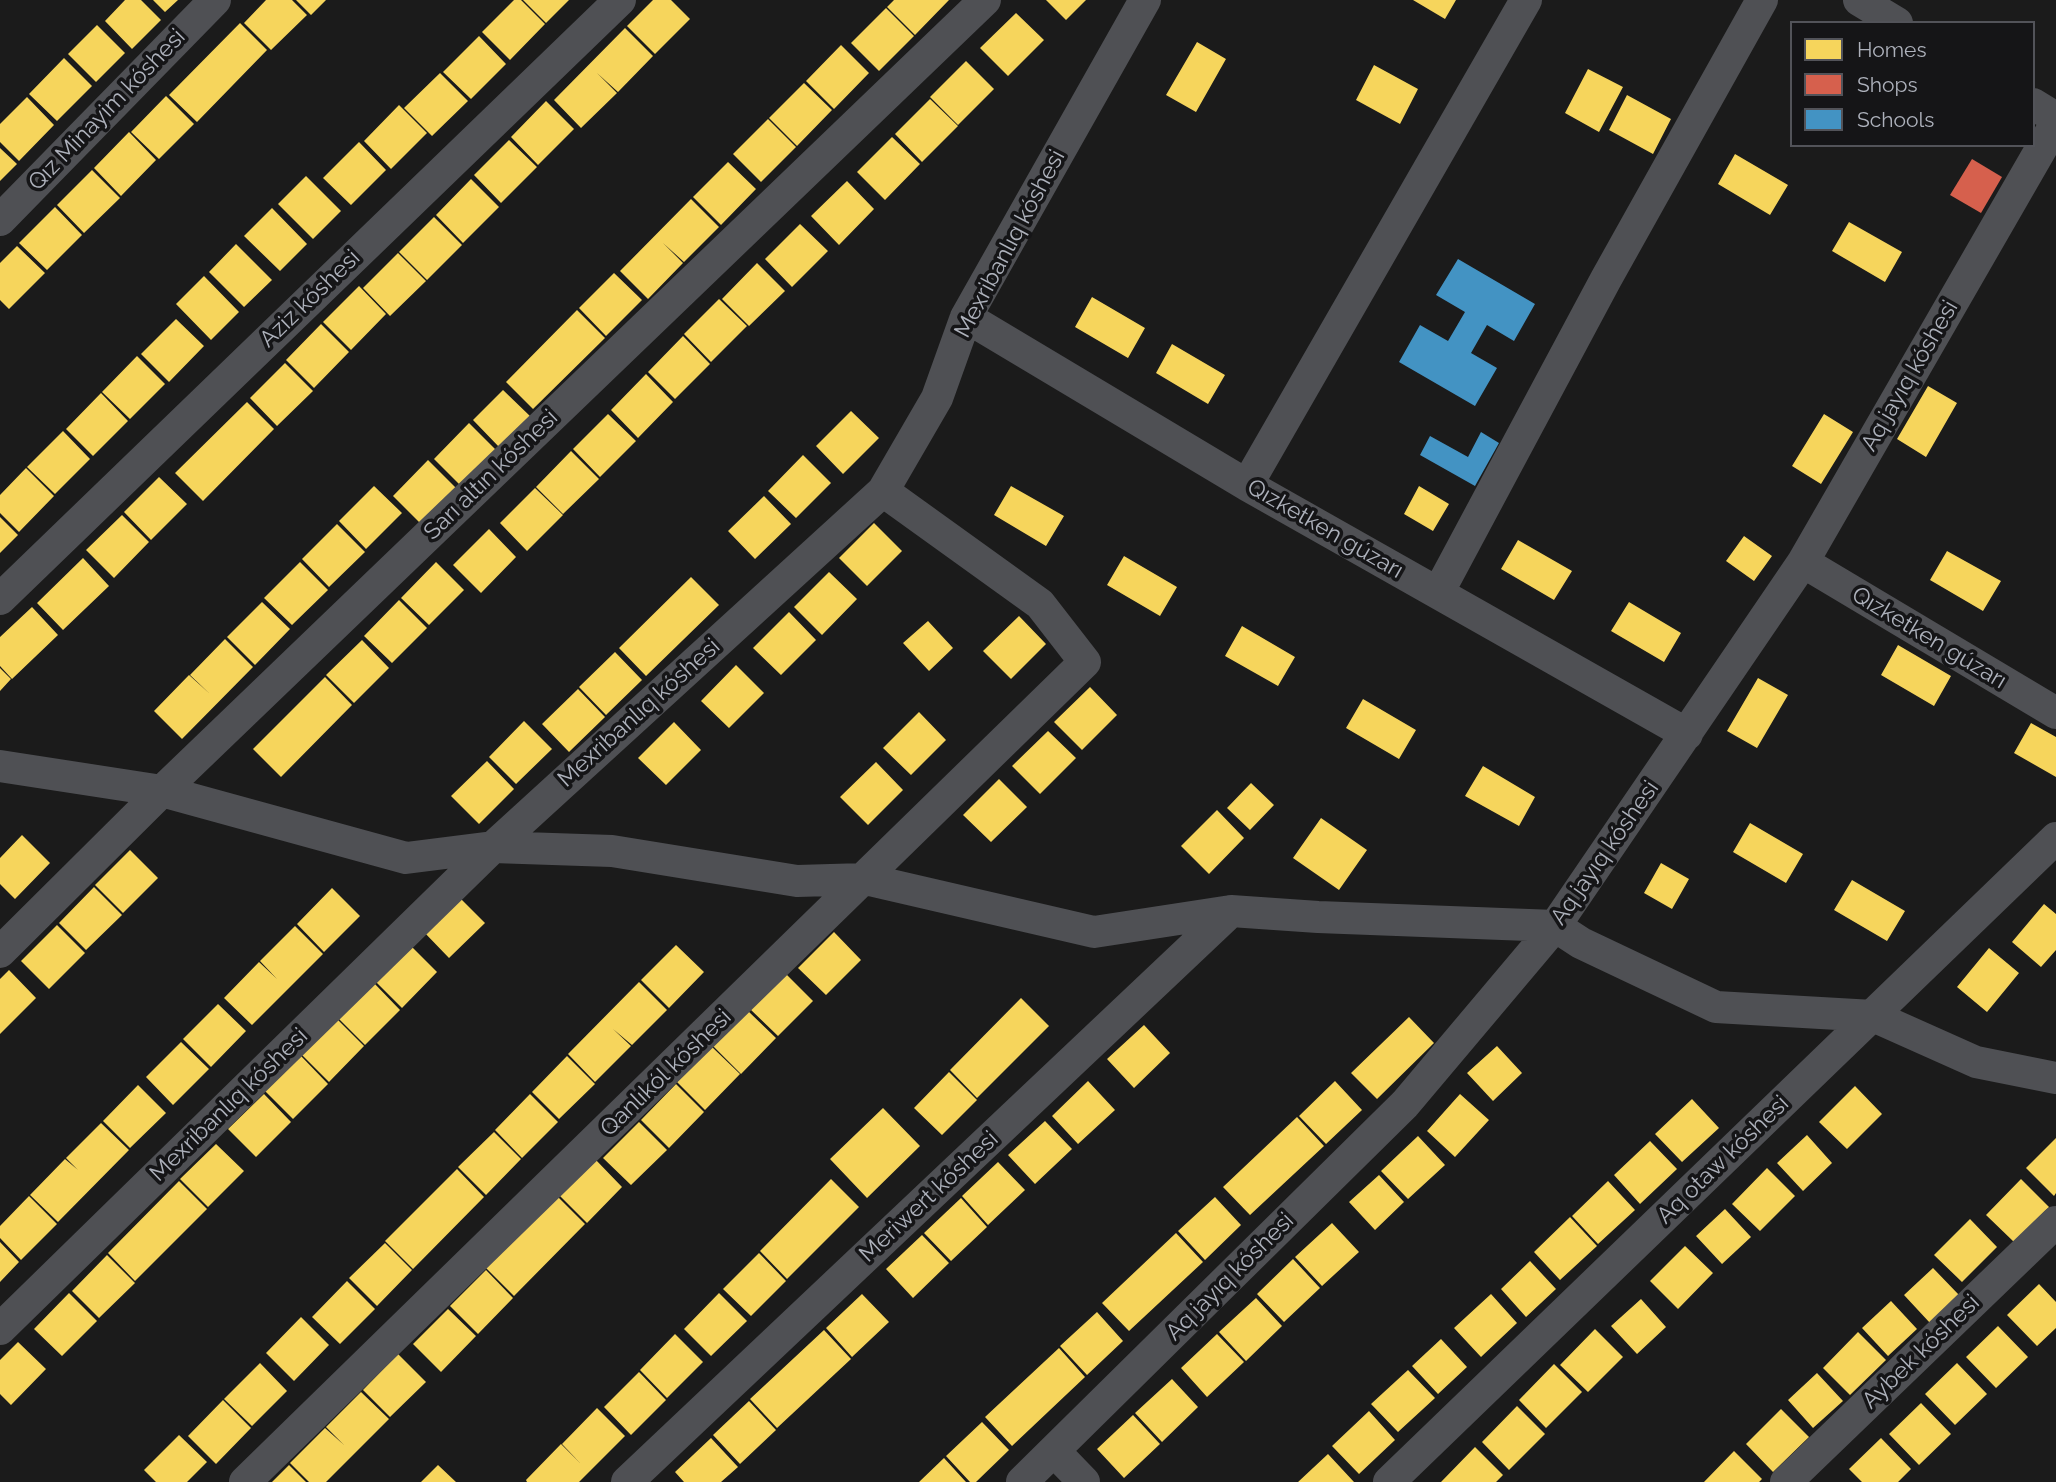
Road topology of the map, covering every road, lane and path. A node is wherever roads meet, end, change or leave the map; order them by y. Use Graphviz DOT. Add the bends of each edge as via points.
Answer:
graph roads {
  1 [pos="215,0"];
  2 [pos="620,0"];
  3 [pos="985,0"];
  4 [pos="1145,0"];
  5 [pos="1526,0"];
  6 [pos="1762,0"];
  7 [pos="1859,0"];
  8 [pos="1894,21"];
  9 [pos="2035,105"];
  10 [pos="2056,118"];
  11 [pos="2056,123"];
  12 [pos="0,220"];
  13 [pos="966,317"];
  14 [pos="1247,485"];
  15 [pos="883,491"];
  16 [pos="1803,562"];
  17 [pos="1438,593"];
  18 [pos="0,599"];
  19 [pos="2056,713"];
  20 [pos="1687,734"];
  21 [pos="0,766"];
  22 [pos="162,791"];
  23 [pos="2056,838"];
  24 [pos="493,847"];
  25 [pos="865,879"];
  26 [pos="1231,911"];
  27 [pos="1555,926"];
  28 [pos="0,952"];
  29 [pos="1873,1016"];
  30 [pos="2056,1078"];
  31 [pos="2056,1222"];
  32 [pos="0,1329"];
  33 [pos="1055,1451"];
  34 [pos="245,1482"];
  35 [pos="627,1482"];
  36 [pos="1022,1482"];
  37 [pos="1084,1482"];
  38 [pos="1389,1482"];
  39 [pos="1786,1482"];
  1 -- 12 [label="street, Qız Minayim kóshesi"];
  2 -- 18 [label="street, Aziz kóshesi"];
  3 -- 22 [label="street, Sarı altın kóshesi"];
  4 -- 13 [label="street, Mexribanlıq kóshesi"];
  5 -- 14 [label="street"];
  6 -- 17 [label="street"];
  7 -- 8 [label="street"];
  9 -- 10 [label="street"];
  11 -- 16 [label="street, Aq jayıq kóshesi"];
  13 -- 14 [label="street, Qızketken gúzarı"];
  13 -- 15 [label="street, Mexribanlıq kóshesi" via="937,398"];
  14 -- 17 [label="street, Qızketken gúzarı"];
  15 -- 24 [label="street, Mexribanlıq kóshesi"];
  15 -- 25 [label="street, Qanlıkól kóshesi" via="1040,604 1085,662"];
  16 -- 19 [label="street, Qızketken gúzarı"];
  16 -- 20 [label="street, Aq jayıq kóshesi"];
  17 -- 20 [label="street, Qızketken gúzarı"];
  20 -- 27 [label="street, Aq jayıq kóshesi"];
  21 -- 22 [label="street"];
  22 -- 24 [label="street" via="406,858"];
  22 -- 28 [label="street, Sarı altın kóshesi"];
  23 -- 29 [label="street, Aq otaw kóshesi"];
  24 -- 25 [label="street" via="612,851 797,881"];
  24 -- 32 [label="street, Mexribanlıq kóshesi"];
  25 -- 26 [label="street" via="1094,932"];
  25 -- 34 [label="street, Qanlıkól kóshesi"];
  26 -- 27 [label="street"];
  26 -- 35 [label="street, Meriwert kóshesi"];
  27 -- 29 [label="street" via="1581,943 1716,1007"];
  27 -- 33 [label="street, Aq jayıq kóshesi" via="1405,1104"];
  29 -- 30 [label="street" via="1976,1062"];
  29 -- 38 [label="street, Aq otaw kóshesi"];
  31 -- 39 [label="street, Aybek kóshesi"];
  33 -- 36 [label="street, Aq jayıq kóshesi"];
  33 -- 37 [label="street"];
}
